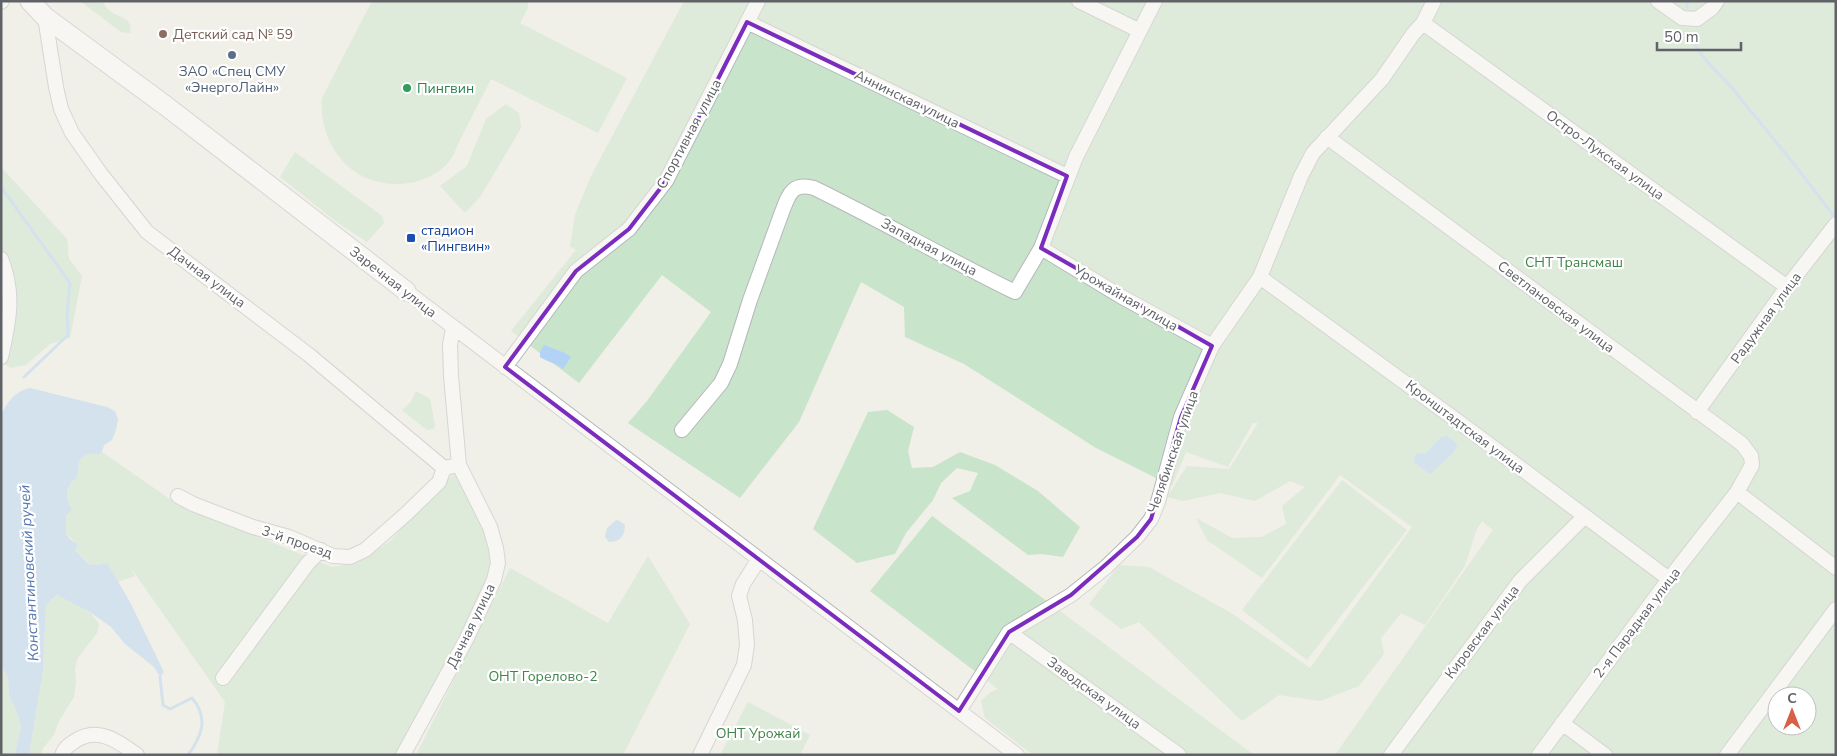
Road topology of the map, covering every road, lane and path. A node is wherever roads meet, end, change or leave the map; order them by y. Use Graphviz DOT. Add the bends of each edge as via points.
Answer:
graph roads {
  1 [pos="30,1"];
  2 [pos="758,1"];
  3 [pos="1080,1"];
  4 [pos="1155,1"];
  5 [pos="1434,1"];
  6 [pos="1658,1"];
  7 [pos="1717,1"];
  8 [pos="45,17"];
  9 [pos="747,22"];
  10 [pos="1423,22"];
  11 [pos="1140,31"];
  12 [pos="1327,137"];
  13 [pos="1067,176"];
  14 [pos="1836,224"];
  15 [pos="1041,248"];
  16 [pos="1,259"];
  17 [pos="1260,277"];
  18 [pos="1787,287"];
  19 [pos="406,291"];
  20 [pos="453,328"];
  21 [pos="1212,346"];
  22 [pos="1,357"];
  23 [pos="505,367"];
  24 [pos="1697,412"];
  25 [pos="682,430"];
  26 [pos="459,465"];
  27 [pos="444,468"];
  28 [pos="1737,492"];
  29 [pos="178,496"];
  30 [pos="1584,517"];
  31 [pos="320,550"];
  32 [pos="759,559"];
  33 [pos="1836,568"];
  34 [pos="1668,579"];
  35 [pos="1836,609"];
  36 [pos="1009,632"];
  37 [pos="223,678"];
  38 [pos="959,711"];
  39 [pos="1562,723"];
  40 [pos="1008,752"];
  41 [pos="62,755"];
  42 [pos="137,755"];
  43 [pos="403,755"];
  44 [pos="700,755"];
  45 [pos="1178,755"];
  46 [pos="1391,755"];
  47 [pos="1539,755"];
  48 [pos="1605,755"];
  49 [pos="1727,755"];
  1 -- 8 [label="street, Заречная улица"];
  2 -- 9 [label="street, Спортивная улица"];
  3 -- 11 [label="street"];
  4 -- 11 [label="street, Западная улица"];
  5 -- 10 [label="street, Челябинская улица"];
  6 -- 7 [label="street" via="1682,18 1697,19"];
  8 -- 19 [label="street, Заречная улица"];
  8 -- 27 [label="street, Дачная улица" via="61,110 72,133 100,174 147,232 309,355"];
  9 -- 13 [label="street, Аннинская улица"];
  9 -- 23 [label="street, Спортивная улица" via="666,182 629,229 576,271"];
  10 -- 12 [label="street, Челябинская улица" via="1382,79"];
  10 -- 18 [label="street, Остро-Лукская улица"];
  11 -- 13 [label="street, Западная улица"];
  12 -- 17 [label="street, Челябинская улица" via="1313,153 1301,176"];
  12 -- 24 [label="street, Светлановская улица"];
  13 -- 15 [label="street, Западная улица"];
  14 -- 18 [label="street, Радужная улица"];
  15 -- 21 [label="street, Урожайная улица"];
  15 -- 25 [label="street, Западная улица" via="1015,292 814,188 803,185 794,188 786,200 730,364 721,383"];
  16 -- 22 [label="street" via="11,298"];
  17 -- 21 [label="street, Челябинская улица"];
  17 -- 30 [label="street, Кронштадтская улица"];
  18 -- 24 [label="street, Радужная улица"];
  19 -- 20 [label="street, Заречная улица"];
  20 -- 23 [label="street, Заречная улица"];
  20 -- 26 [label="street, Дачная улица" via="450,368"];
  21 -- 36 [label="street, Челябинская улица" via="1182,417 1158,502 1150,519 1137,537 1106,567 1071,595"];
  23 -- 32 [label="street, Заречная улица"];
  24 -- 28 [label="street, Светлановская улица" via="1742,444 1751,456 1752,465"];
  26 -- 27 [label="street"];
  26 -- 43 [label="street, Дачная улица" via="490,527 498,562 494,580 466,640"];
  27 -- 31 [label="street, 3-й проезд" via="439,482 366,550 350,557 333,556"];
  28 -- 33 [label="street"];
  28 -- 34 [label="street, 2-я Парадная улица"];
  29 -- 31 [label="street, 3-й проезд"];
  30 -- 34 [label="street, Кронштадтская улица"];
  30 -- 46 [label="street, Кировская улица" via="1520,581"];
  31 -- 37 [label="street"];
  32 -- 38 [label="street, Заречная улица"];
  32 -- 44 [label="street" via="743,584 740,596 747,645 744,666"];
  34 -- 39 [label="street, 2-я Парадная улица"];
  35 -- 49 [label="street"];
  36 -- 38 [label="street, Челябинская улица"];
  36 -- 45 [label="street, Заводская улица"];
  38 -- 40 [label="street, Заречная улица"];
  39 -- 47 [label="street, 2-я Парадная улица"];
  39 -- 48 [label="street"];
  41 -- 42 [label="street" via="65,748 81,737 96,733 114,739"];
}
